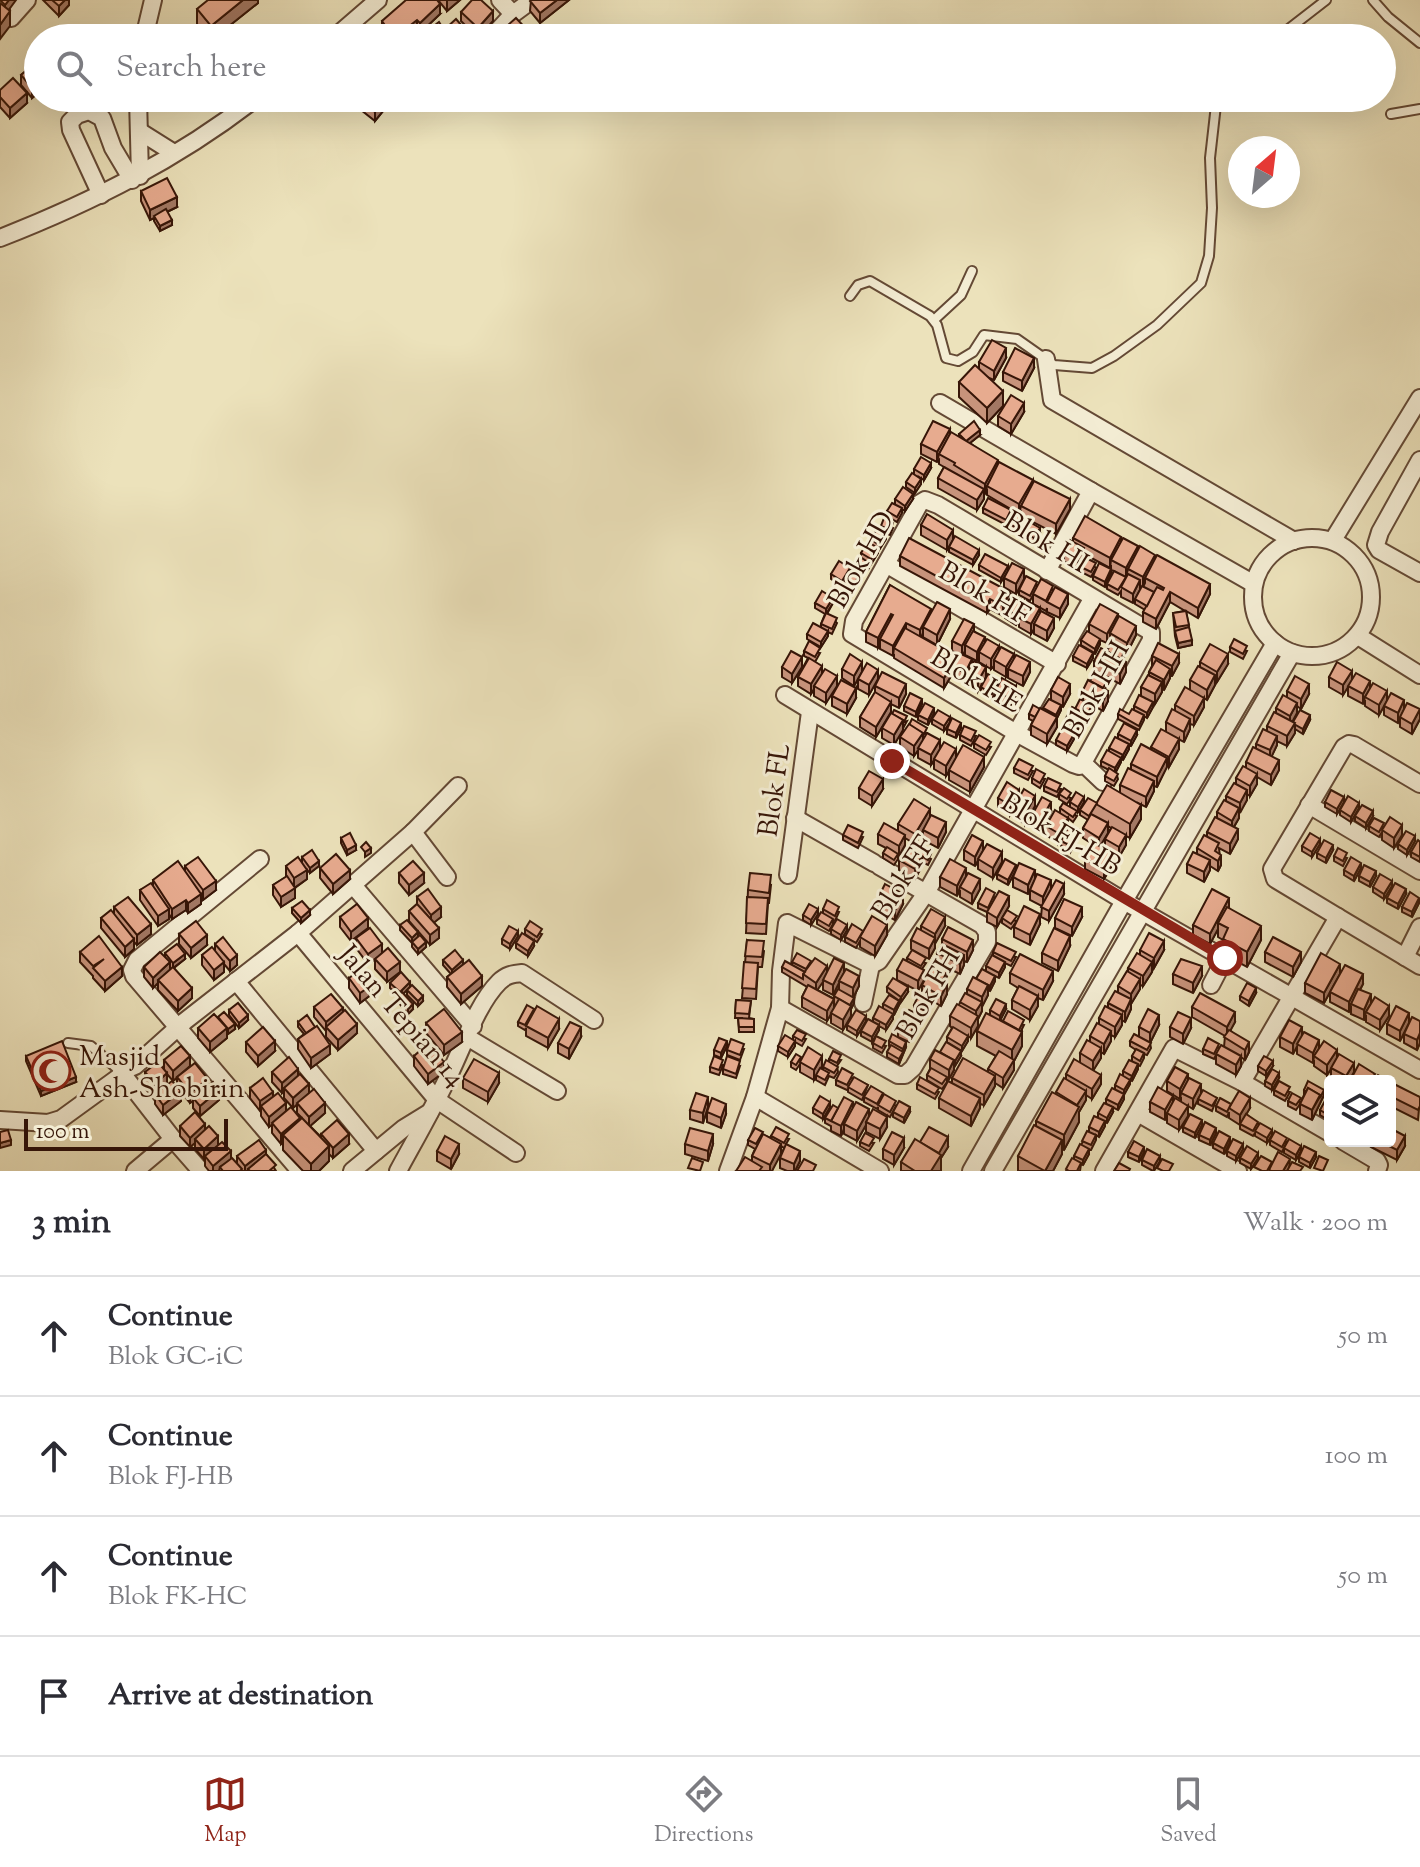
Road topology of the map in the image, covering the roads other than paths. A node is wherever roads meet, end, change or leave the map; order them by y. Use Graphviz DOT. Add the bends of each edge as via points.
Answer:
graph roads {
  1 [pos="27,0"];
  2 [pos="153,0"];
  3 [pos="378,0"];
  4 [pos="500,0"];
  5 [pos="532,0"];
  6 [pos="1326,0"];
  7 [pos="1373,0"];
  8 [pos="513,14"];
  9 [pos="11,18"];
  10 [pos="147,24"];
  11 [pos="355,24"];
  12 [pos="504,24"];
  13 [pos="1295,24"];
  14 [pos="1420,43"];
  15 [pos="1420,109"];
  16 [pos="86,112"];
  17 [pos="91,112"];
  18 [pos="138,112"];
  19 [pos="238,112"];
  20 [pos="1215,112"];
  21 [pos="1391,114"];
  22 [pos="139,131"];
  23 [pos="174,153"];
  24 [pos="136,178"];
  25 [pos="101,195"];
  26 [pos="0,238"];
  27 [pos="972,271"];
  28 [pos="850,296"];
  29 [pos="935,319"];
  30 [pos="1046,359"];
  31 [pos="1420,398"];
  32 [pos="940,403"];
  33 [pos="1420,460"];
  34 [pos="1091,491"];
  35 [pos="920,503"];
  36 [pos="1333,540"];
  37 [pos="1294,541"];
  38 [pos="886,564"];
  39 [pos="1047,571"];
  40 [pos="1420,573"];
  41 [pos="1254,584"];
  42 [pos="1092,599"];
  43 [pos="1148,629"];
  44 [pos="1358,636"];
  45 [pos="857,638"];
  46 [pos="1275,643"];
  47 [pos="1292,653"];
  48 [pos="1057,664"];
  49 [pos="1420,675"];
  50 [pos="785,695"];
  51 [pos="810,712"];
  52 [pos="1018,734"];
  53 [pos="1078,764"];
  54 [pos="1103,782"];
  55 [pos="1420,784"];
  56 [pos="458,786"];
  57 [pos="1309,805"];
  58 [pos="973,811"];
  59 [pos="795,818"];
  60 [pos="413,832"];
  61 [pos="260,859"];
  62 [pos="1420,871"];
  63 [pos="788,875"];
  64 [pos="447,877"];
  65 [pos="352,884"];
  66 [pos="926,893"];
  67 [pos="1124,901"];
  68 [pos="1144,910"];
  69 [pos="1338,917"];
  70 [pos="1420,927"];
  71 [pos="298,933"];
  72 [pos="1405,957"];
  73 [pos="1225,958"];
  74 [pos="871,965"];
  75 [pos="1420,966"];
  76 [pos="236,981"];
  77 [pos="1211,985"];
  78 [pos="1291,997"];
  79 [pos="863,1003"];
  80 [pos="780,1008"];
  81 [pos="594,1020"];
  82 [pos="178,1027"];
  83 [pos="470,1031"];
  84 [pos="68,1043"];
  85 [pos="1420,1070"];
  86 [pos="122,1073"];
  87 [pos="1242,1082"];
  88 [pos="557,1091"];
  89 [pos="755,1097"];
  90 [pos="433,1106"];
  91 [pos="1138,1113"];
  92 [pos="0,1120"];
  93 [pos="1324,1130"];
  94 [pos="173,1139"];
  95 [pos="1353,1147"];
  96 [pos="376,1151"];
  97 [pos="516,1153"];
  98 [pos="135,1171"];
  99 [pos="201,1171"];
  100 [pos="300,1171"];
  101 [pos="352,1171"];
  102 [pos="398,1171"];
  103 [pos="728,1171"];
  104 [pos="880,1171"];
  105 [pos="971,1171"];
  106 [pos="993,1171"];
  107 [pos="1104,1171"];
  108 [pos="1238,1171"];
  109 [pos="1377,1171"];
  1 -- 9 [label="street"];
  2 -- 10 [label="street"];
  3 -- 11 [label="street"];
  4 -- 8 [label="street"];
  5 -- 8 [label="street"];
  6 -- 13 [label="lane"];
  7 -- 14 [label="lane"];
  8 -- 12 [label="street"];
  15 -- 21 [label="lane"];
  16 -- 25 [label="street" via="70,122 71,130"];
  17 -- 24 [label="street" via="102,118 113,148"];
  18 -- 22 [label="street"];
  19 -- 23 [label="street"];
  20 -- 30 [label="lane" via="1209,256 1201,283 1157,325 1092,368 1054,365"];
  22 -- 23 [label="street"];
  22 -- 24 [label="street"];
  23 -- 24 [label="street"];
  24 -- 25 [label="street"];
  25 -- 26 [label="street"];
  27 -- 29 [label="lane" via="961,295"];
  28 -- 29 [label="lane" via="870,281"];
  29 -- 30 [label="lane" via="946,358 958,361 973,352 984,335 1017,339"];
  30 -- 37 [label="street" via="1052,400"];
  31 -- 36 [label="street"];
  32 -- 34 [label="street"];
  33 -- 40 [label="street" via="1376,545"];
  34 -- 39 [label="street"];
  34 -- 41 [label="street"];
  35 -- 38 [label="street, Blok HD"];
  35 -- 39 [label="street, Blok HI" via="938,505"];
  36 -- 37 [label="street"];
  36 -- 44 [label="street" via="1352,553 1371,588 1371,609"];
  37 -- 41 [label="street" via="1262,565"];
  38 -- 45 [label="street, Blok HD" via="851,628"];
  38 -- 48 [label="street, Blok HF"];
  39 -- 42 [label="street, Blok HI"];
  41 -- 46 [label="street" via="1257,617"];
  42 -- 43 [label="street, Blok HI"];
  42 -- 48 [label="street, Blok FF"];
  43 -- 53 [label="street, Blok HH" via="1151,640"];
  44 -- 47 [label="street" via="1332,653"];
  44 -- 49 [label="street"];
  45 -- 52 [label="street, Blok HE"];
  46 -- 47 [label="street"];
  46 -- 67 [label="street"];
  47 -- 68 [label="street"];
  48 -- 52 [label="street, Blok FF"];
  50 -- 51 [label="street, Blok FJ-HB"];
  51 -- 58 [label="street, Blok FJ-HB"];
  51 -- 59 [label="street, Blok FL"];
  52 -- 53 [label="street, Blok HE"];
  52 -- 58 [label="street, Blok FF"];
  53 -- 54 [label="street, Blok HE"];
  55 -- 57 [label="street" via="1349,744"];
  56 -- 60 [label="street"];
  57 -- 62 [label="street"];
  57 -- 69 [label="street" via="1276,860 1273,876"];
  58 -- 66 [label="street, Blok FF"];
  58 -- 67 [label="street, Blok FJ-HB"];
  59 -- 63 [label="street, Blok FL"];
  59 -- 66 [label="street"];
  60 -- 64 [label="street"];
  60 -- 65 [label="street"];
  61 -- 82 [label="street" via="133,964 134,976"];
  65 -- 71 [label="street"];
  65 -- 83 [label="street"];
  66 -- 74 [label="street, Blok FF"];
  66 -- 80 [label="street, Blok FH" via="982,925 987,942 913,1068 902,1075"];
  67 -- 68 [label="street, Blok FJ-HB"];
  67 -- 105 [label="street"];
  68 -- 73 [label="street, Blok FJ-HB"];
  68 -- 106 [label="street"];
  69 -- 72 [label="street"];
  69 -- 78 [label="street"];
  70 -- 72 [label="street"];
  71 -- 76 [label="street"];
  71 -- 90 [label="street, Jalan Tepian 14"];
  72 -- 75 [label="street"];
  73 -- 77 [label="street"];
  73 -- 78 [label="street, Blok FJ-HB"];
  74 -- 79 [label="street"];
  74 -- 80 [label="street" via="787,923"];
  76 -- 82 [label="street"];
  76 -- 96 [label="street"];
  78 -- 85 [label="street, Blok FJ-HB"];
  78 -- 87 [label="street"];
  80 -- 89 [label="street"];
  81 -- 83 [label="street" via="522,973 511,974 490,994"];
  82 -- 86 [label="street"];
  82 -- 100 [label="street"];
  83 -- 88 [label="street"];
  83 -- 90 [label="street"];
  84 -- 86 [label="lane" via="91,1046"];
  86 -- 92 [label="street" via="61,1119"];
  86 -- 94 [label="street"];
  87 -- 91 [label="street" via="1174,1048"];
  87 -- 93 [label="street"];
  89 -- 103 [label="street"];
  89 -- 104 [label="street"];
  90 -- 96 [label="street"];
  90 -- 97 [label="street, Jalan Tepian 14"];
  90 -- 102 [label="street"];
  91 -- 107 [label="street"];
  91 -- 108 [label="street"];
  94 -- 98 [label="street"];
  94 -- 99 [label="street"];
  95 -- 109 [label="street" via="1377,1161"];
  96 -- 101 [label="street"];
}
